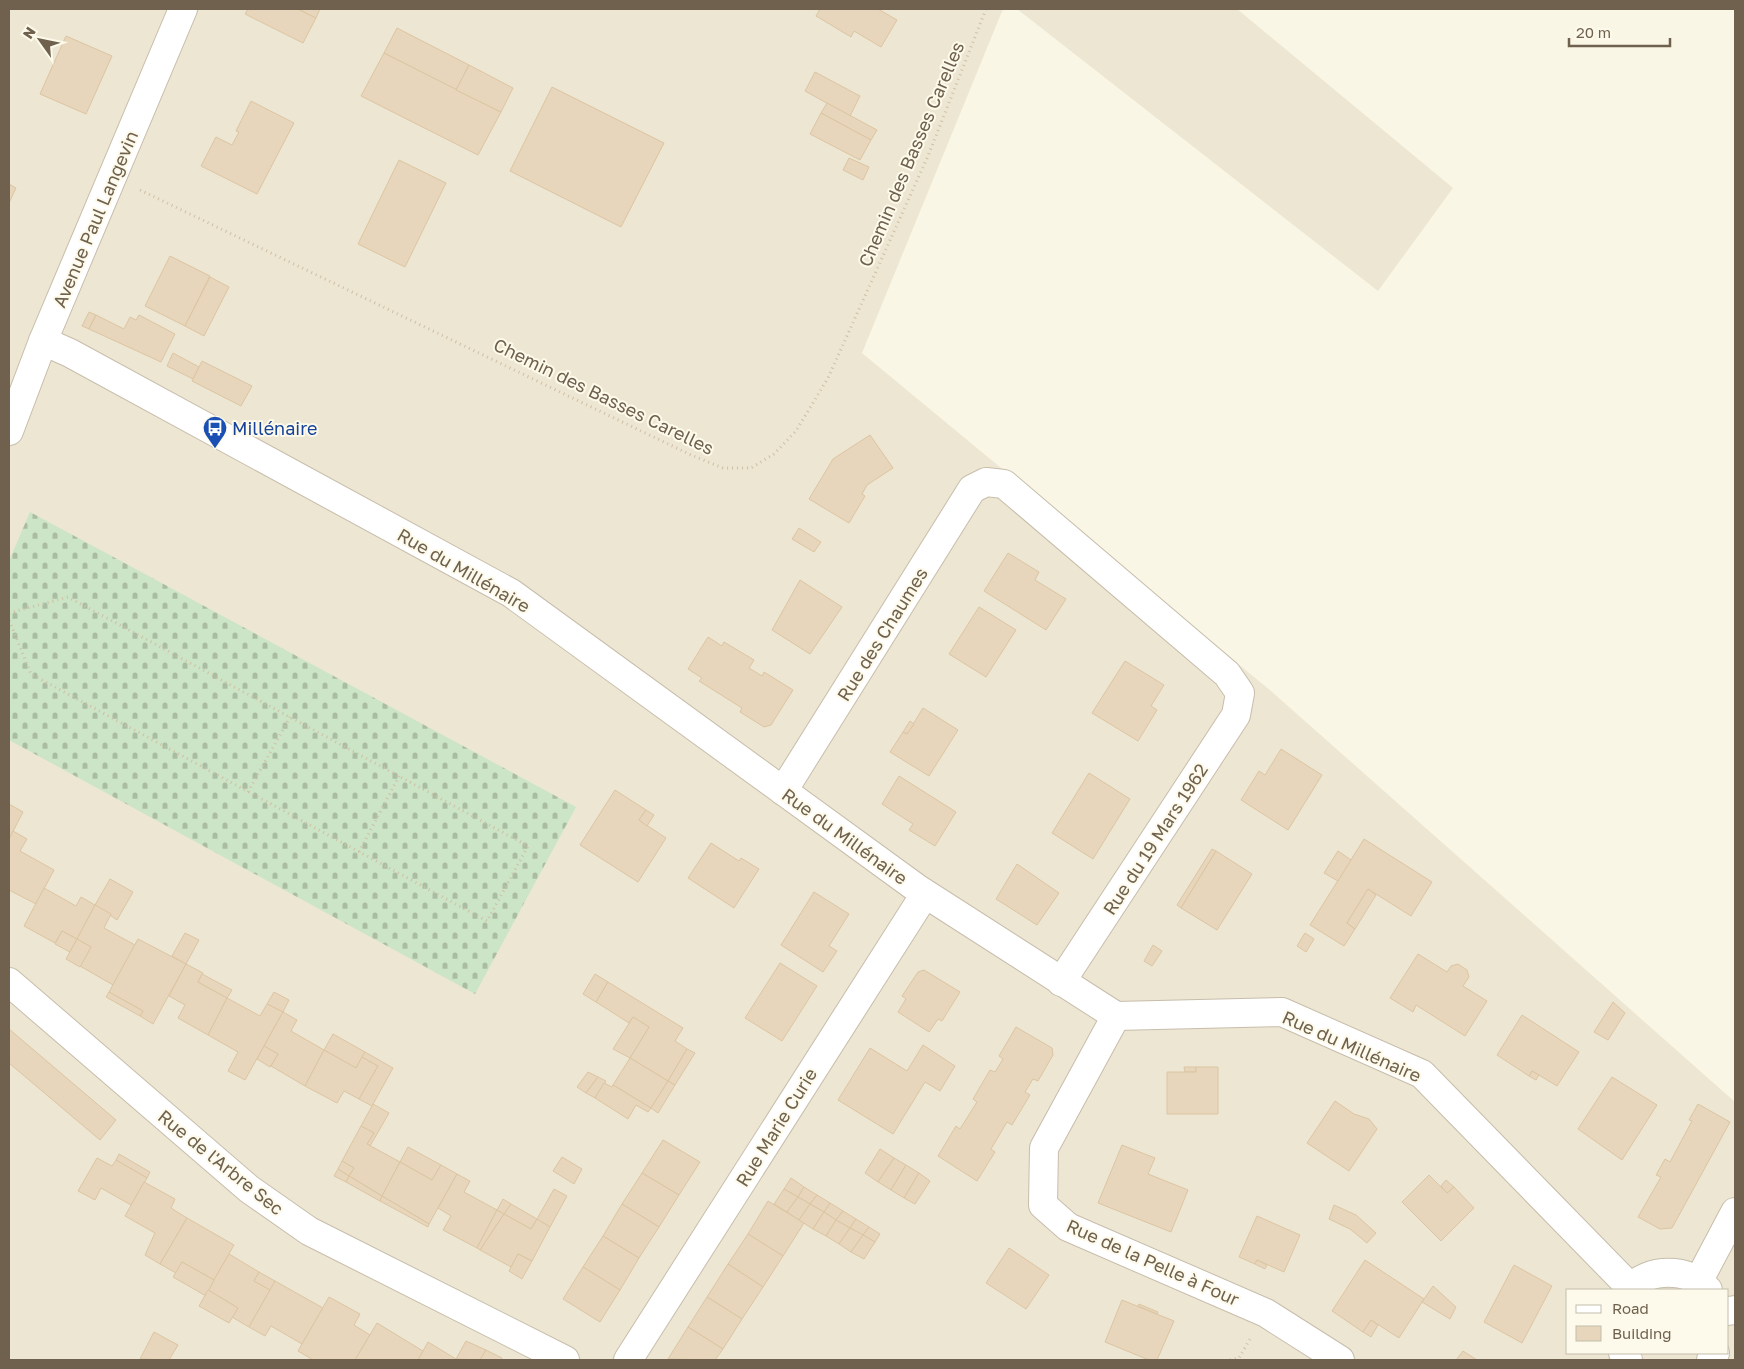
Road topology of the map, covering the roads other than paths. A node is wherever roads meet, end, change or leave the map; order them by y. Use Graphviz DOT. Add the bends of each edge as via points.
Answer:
graph roads {
  1 [pos="183,9"];
  2 [pos="44,341"];
  3 [pos="9,431"];
  4 [pos="1240,693"];
  5 [pos="783,791"];
  6 [pos="925,894"];
  7 [pos="9,982"];
  8 [pos="1061,982"];
  9 [pos="1116,1016"];
  10 [pos="1735,1212"];
  11 [pos="1703,1286"];
  12 [pos="1630,1289"];
  13 [pos="564,1360"];
  14 [pos="628,1360"];
  15 [pos="1340,1360"];
  1 -- 2 [label="street, Avenue Paul Langevin"];
  2 -- 3 [label="street, Avenue Paul Langevin"];
  2 -- 5 [label="street, Rue du Millénaire" via="511,593"];
  4 -- 5 [label="street, Rue des Chaumes" via="1227,674 1004,484 986,482 972,489"];
  4 -- 8 [label="street, Rue du 19 Mars 1962" via="1236,715"];
  5 -- 6 [label="street, Rue du Millénaire"];
  6 -- 8 [label="street, Rue du Millénaire"];
  6 -- 14 [label="street, Rue Marie Curie"];
  7 -- 13 [label="street, Rue de l'Arbre Sec" via="249,1189 309,1231"];
  8 -- 9 [label="street, Rue du Millénaire"];
  9 -- 12 [label="street, Rue du Millénaire" via="1282,1012 1422,1074"];
  9 -- 15 [label="street, Rue de la Pelle à Four" via="1044,1148 1043,1204 1068,1227 1266,1313"];
  10 -- 11 [label="street"];
  11 -- 12 [label="street" via="1688,1276 1668,1272 1648,1276"];
}
